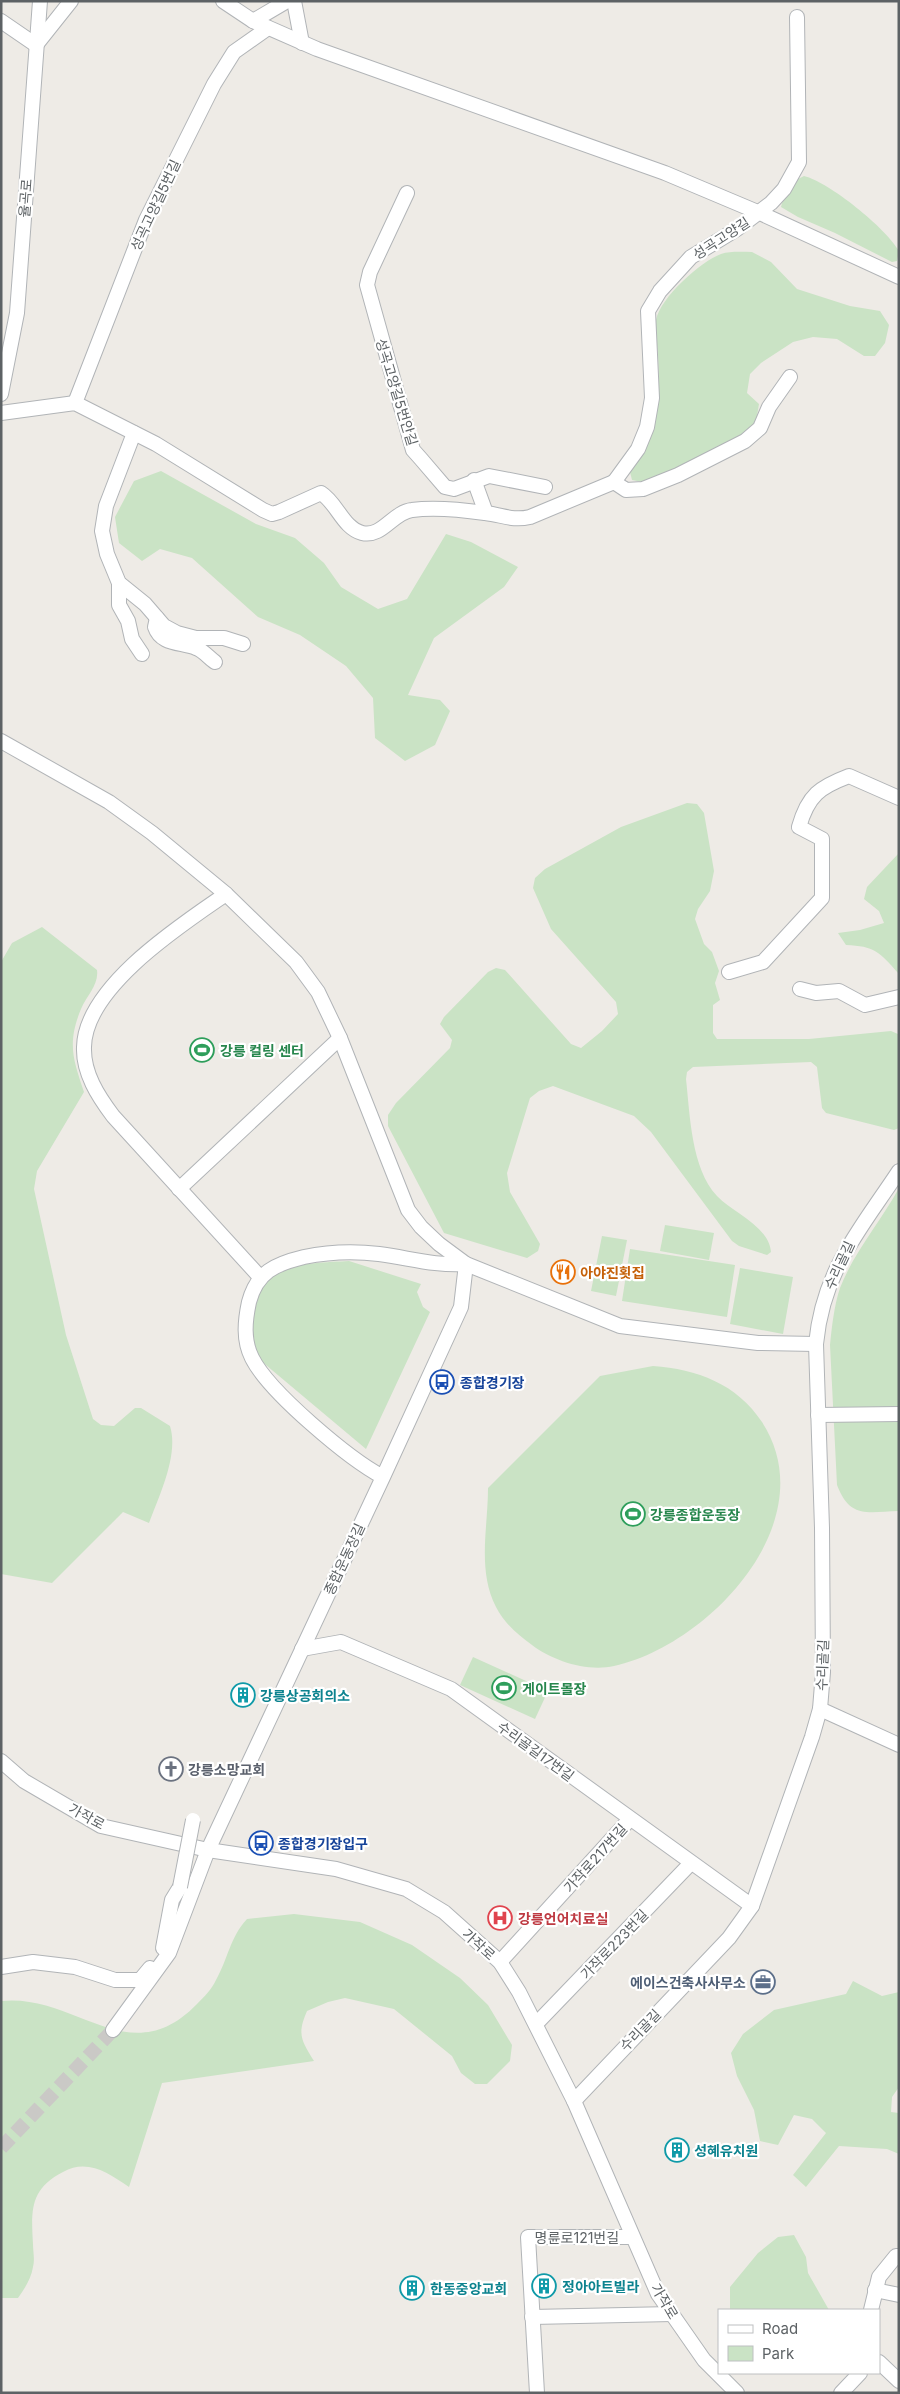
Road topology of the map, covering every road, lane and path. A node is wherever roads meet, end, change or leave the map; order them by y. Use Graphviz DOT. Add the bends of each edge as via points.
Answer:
graph roads {
  1 [pos="40,1"];
  2 [pos="71,1"];
  3 [pos="223,1"];
  4 [pos="287,1"];
  5 [pos="294,1"];
  6 [pos="798,17"];
  7 [pos="253,20"];
  8 [pos="1,21"];
  9 [pos="268,28"];
  10 [pos="302,43"];
  11 [pos="36,45"];
  12 [pos="407,193"];
  13 [pos="760,212"];
  14 [pos="899,278"];
  15 [pos="790,377"];
  16 [pos="1,394"];
  17 [pos="75,403"];
  18 [pos="1,413"];
  19 [pos="134,433"];
  20 [pos="474,480"];
  21 [pos="614,482"];
  22 [pos="544,487"];
  23 [pos="486,513"];
  24 [pos="119,583"];
  25 [pos="157,618"];
  26 [pos="243,644"];
  27 [pos="142,654"];
  28 [pos="215,662"];
  29 [pos="1,741"];
  30 [pos="899,798"];
  31 [pos="226,894"];
  32 [pos="729,972"];
  33 [pos="800,989"];
  34 [pos="899,997"];
  35 [pos="340,1038"];
  36 [pos="899,1171"];
  37 [pos="179,1189"];
  38 [pos="466,1264"];
  39 [pos="260,1277"];
  40 [pos="816,1344"];
  41 [pos="899,1414"];
  42 [pos="818,1415"];
  43 [pos="383,1478"];
  44 [pos="302,1649"];
  45 [pos="820,1709"];
  46 [pos="899,1745"];
  47 [pos="1,1762"];
  48 [pos="630,1819"];
  49 [pos="193,1820"];
  50 [pos="208,1850"];
  51 [pos="691,1864"];
  52 [pos="752,1906"];
  53 [pos="500,1962"];
  54 [pos="1,1967"];
  55 [pos="536,2024"];
  56 [pos="113,2030"];
  57 [pos="574,2101"];
  58 [pos="632,2237"];
  59 [pos="899,2256"];
  60 [pos="875,2290"];
  61 [pos="899,2295"];
  62 [pos="871,2309"];
  63 [pos="672,2314"];
  64 [pos="532,2317"];
  65 [pos="880,2363"];
  66 [pos="859,2374"];
  67 [pos="899,2381"];
  68 [pos="537,2393"];
  69 [pos="737,2393"];
  70 [pos="841,2393"];
  1 -- 11 [label="street, 율곡로"];
  2 -- 11 [label="street"];
  3 -- 7 [label="street"];
  4 -- 7 [label="street"];
  5 -- 10 [label="street"];
  6 -- 13 [label="street, 성곡고양길" via="799,162 784,189"];
  7 -- 9 [label="street"];
  8 -- 11 [label="street"];
  9 -- 10 [label="street"];
  9 -- 17 [label="street, 성곡고양길5번길" via="234,52 214,84 146,220"];
  10 -- 13 [label="street" via="665,173"];
  11 -- 16 [label="street, 율곡로" via="17,313"];
  12 -- 20 [label="street, 성곡고양길5번안길" via="370,272 367,286 370,299 414,450 445,486 454,489"];
  13 -- 14 [label="street"];
  13 -- 21 [label="street, 성곡고양길" via="691,257 660,291 648,311 652,398 647,427 638,449"];
  15 -- 21 [label="street" via="760,428 745,441 678,476 643,488 626,490"];
  17 -- 18 [label="street"];
  17 -- 19 [label="street"];
  19 -- 23 [label="street" via="272,514 321,493 351,528 368,534 379,531 409,510"];
  19 -- 24 [label="street" via="106,506 102,531"];
  20 -- 22 [label="street, 성곡고양길5번안길" via="489,476"];
  20 -- 23 [label="street"];
  21 -- 23 [label="street" via="530,517 516,520"];
  24 -- 25 [label="street" via="146,604"];
  24 -- 27 [label="street" via="119,605 128,621 132,639"];
  25 -- 26 [label="street" via="176,632 196,638 224,638"];
  25 -- 28 [label="street" via="156,627 162,638 198,648"];
  29 -- 31 [label="street" via="109,802"];
  30 -- 32 [label="street" via="849,776 824,785 804,810 799,827 822,839 822,898 763,962"];
  31 -- 35 [label="street" via="296,962 318,992"];
  31 -- 37 [label="street" via="156,943 138,960 98,1006 87,1028 84,1047 88,1074 98,1095"];
  33 -- 34 [label="street" via="816,993 839,991 865,1006"];
  35 -- 37 [label="street"];
  35 -- 38 [label="street" via="408,1210 439,1244"];
  36 -- 40 [label="street, 수리골길" via="841,1257 822,1303"];
  37 -- 39 [label="street"];
  38 -- 39 [label="street" via="426,1264 380,1254 324,1254 286,1262"];
  38 -- 40 [label="street" via="624,1328 758,1343"];
  38 -- 43 [label="street, 종합운동장길" via="460,1308"];
  39 -- 43 [label="street" via="250,1300 245,1330 252,1359 287,1401 366,1468"];
  40 -- 42 [label="street, 수리골길"];
  41 -- 42 [label="street"];
  42 -- 45 [label="street, 수리골길" via="824,1672"];
  43 -- 44 [label="street, 종합운동장길"];
  44 -- 48 [label="street, 수리골길17번길" via="341,1642 452,1689"];
  44 -- 50 [label="street, 종합운동장길"];
  45 -- 46 [label="street"];
  45 -- 52 [label="street, 수리골길"];
  47 -- 50 [label="street, 가작로" via="24,1781 101,1826"];
  48 -- 51 [label="street, 수리골길17번길"];
  48 -- 53 [label="street, 가작로217번길"];
  49 -- 54 [label="street, bridge" via="180,1887 172,1900 164,1948 140,1980 115,1980 75,1967 33,1962"];
  50 -- 53 [label="street, 가작로" via="336,1869 406,1889 444,1912"];
  50 -- 56 [label="street, 종합운동장길" via="169,1953"];
  51 -- 52 [label="street, 수리골길17번길"];
  51 -- 55 [label="street, 가작로223번길"];
  52 -- 57 [label="street, 수리골길" via="729,1938"];
  53 -- 55 [label="street, 가작로"];
  55 -- 57 [label="street, 가작로"];
  57 -- 58 [label="street, 가작로"];
  58 -- 63 [label="street, 가작로" via="658,2294"];
  58 -- 64 [label="street, 명륜로121번길" via="528,2238"];
  59 -- 60 [label="street" via="879,2277"];
  60 -- 61 [label="street"];
  60 -- 62 [label="street"];
  63 -- 64 [label="street"];
  63 -- 69 [label="street, 가작로" via="704,2360"];
  64 -- 68 [label="street, 명륜로121번길"];
  65 -- 67 [label="street"];
  66 -- 70 [label="street"];
}
